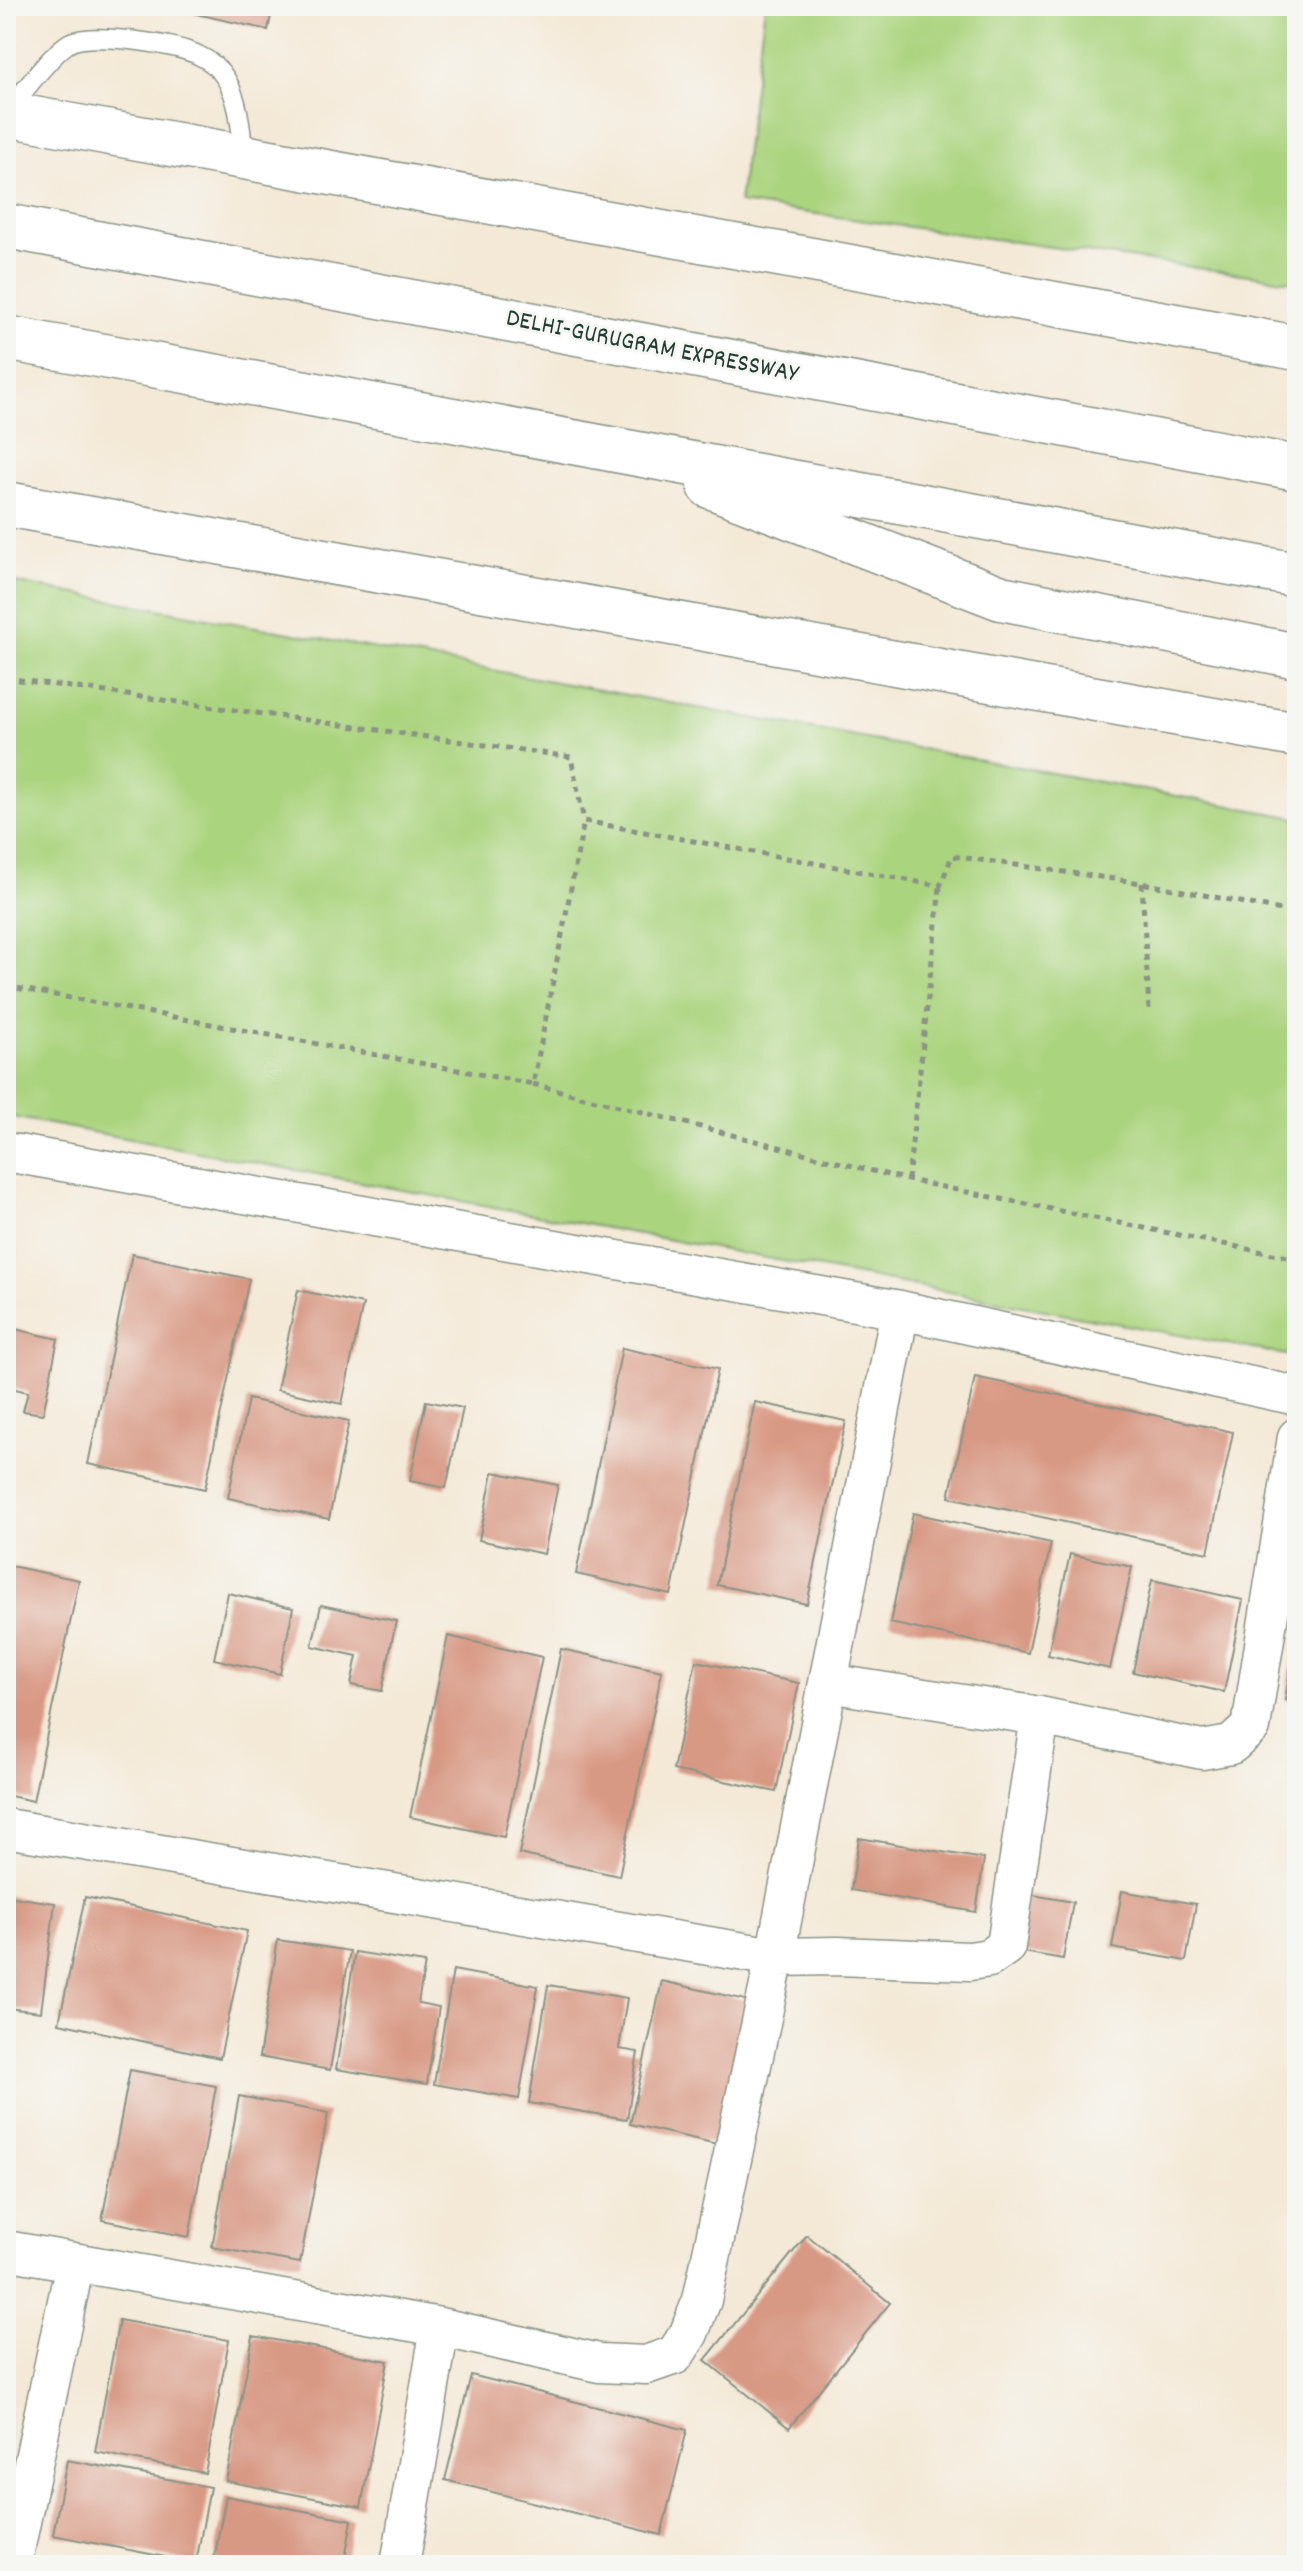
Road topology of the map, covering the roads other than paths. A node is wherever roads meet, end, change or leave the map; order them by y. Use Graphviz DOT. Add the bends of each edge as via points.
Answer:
graph roads {
  1 [pos="6,113"];
  2 [pos="244,157"];
  3 [pos="6,226"];
  4 [pos="6,338"];
  5 [pos="1297,348"];
  6 [pos="607,447"];
  7 [pos="1297,468"];
  8 [pos="6,504"];
  9 [pos="1297,575"];
  10 [pos="1297,656"];
  11 [pos="1297,735"];
  12 [pos="6,1152"];
  13 [pos="900,1310"];
  14 [pos="1297,1396"];
  15 [pos="1297,1437"];
  16 [pos="828,1683"];
  17 [pos="1040,1716"];
  18 [pos="6,1828"];
  19 [pos="775,1957"];
  20 [pos="6,2250"];
  21 [pos="75,2263"];
  22 [pos="440,2327"];
  23 [pos="12,2565"];
  24 [pos="400,2565"];
  1 -- 2 [label="main road"];
  1 -- 2 [label="lane" via="69,43 117,37 197,54 215,66 238,109"];
  2 -- 5 [label="main road"];
  3 -- 7 [label="main road, DELHI-GURUGRAM EXPRESSWAY"];
  4 -- 6 [label="main road"];
  6 -- 9 [label="main road"];
  6 -- 10 [label="main road" via="1001,598"];
  8 -- 11 [label="main road"];
  12 -- 13 [label="street"];
  13 -- 14 [label="street"];
  13 -- 16 [label="street"];
  15 -- 17 [label="street" via="1251,1727 1231,1745 1202,1750"];
  16 -- 17 [label="street"];
  16 -- 19 [label="street"];
  17 -- 19 [label="street" via="1006,1946 989,1958 970,1961"];
  18 -- 19 [label="street"];
  19 -- 22 [label="street" via="702,2300 675,2355 646,2365 599,2363"];
  20 -- 21 [label="street"];
  21 -- 22 [label="street"];
  21 -- 23 [label="street"];
  22 -- 24 [label="street"];
}
